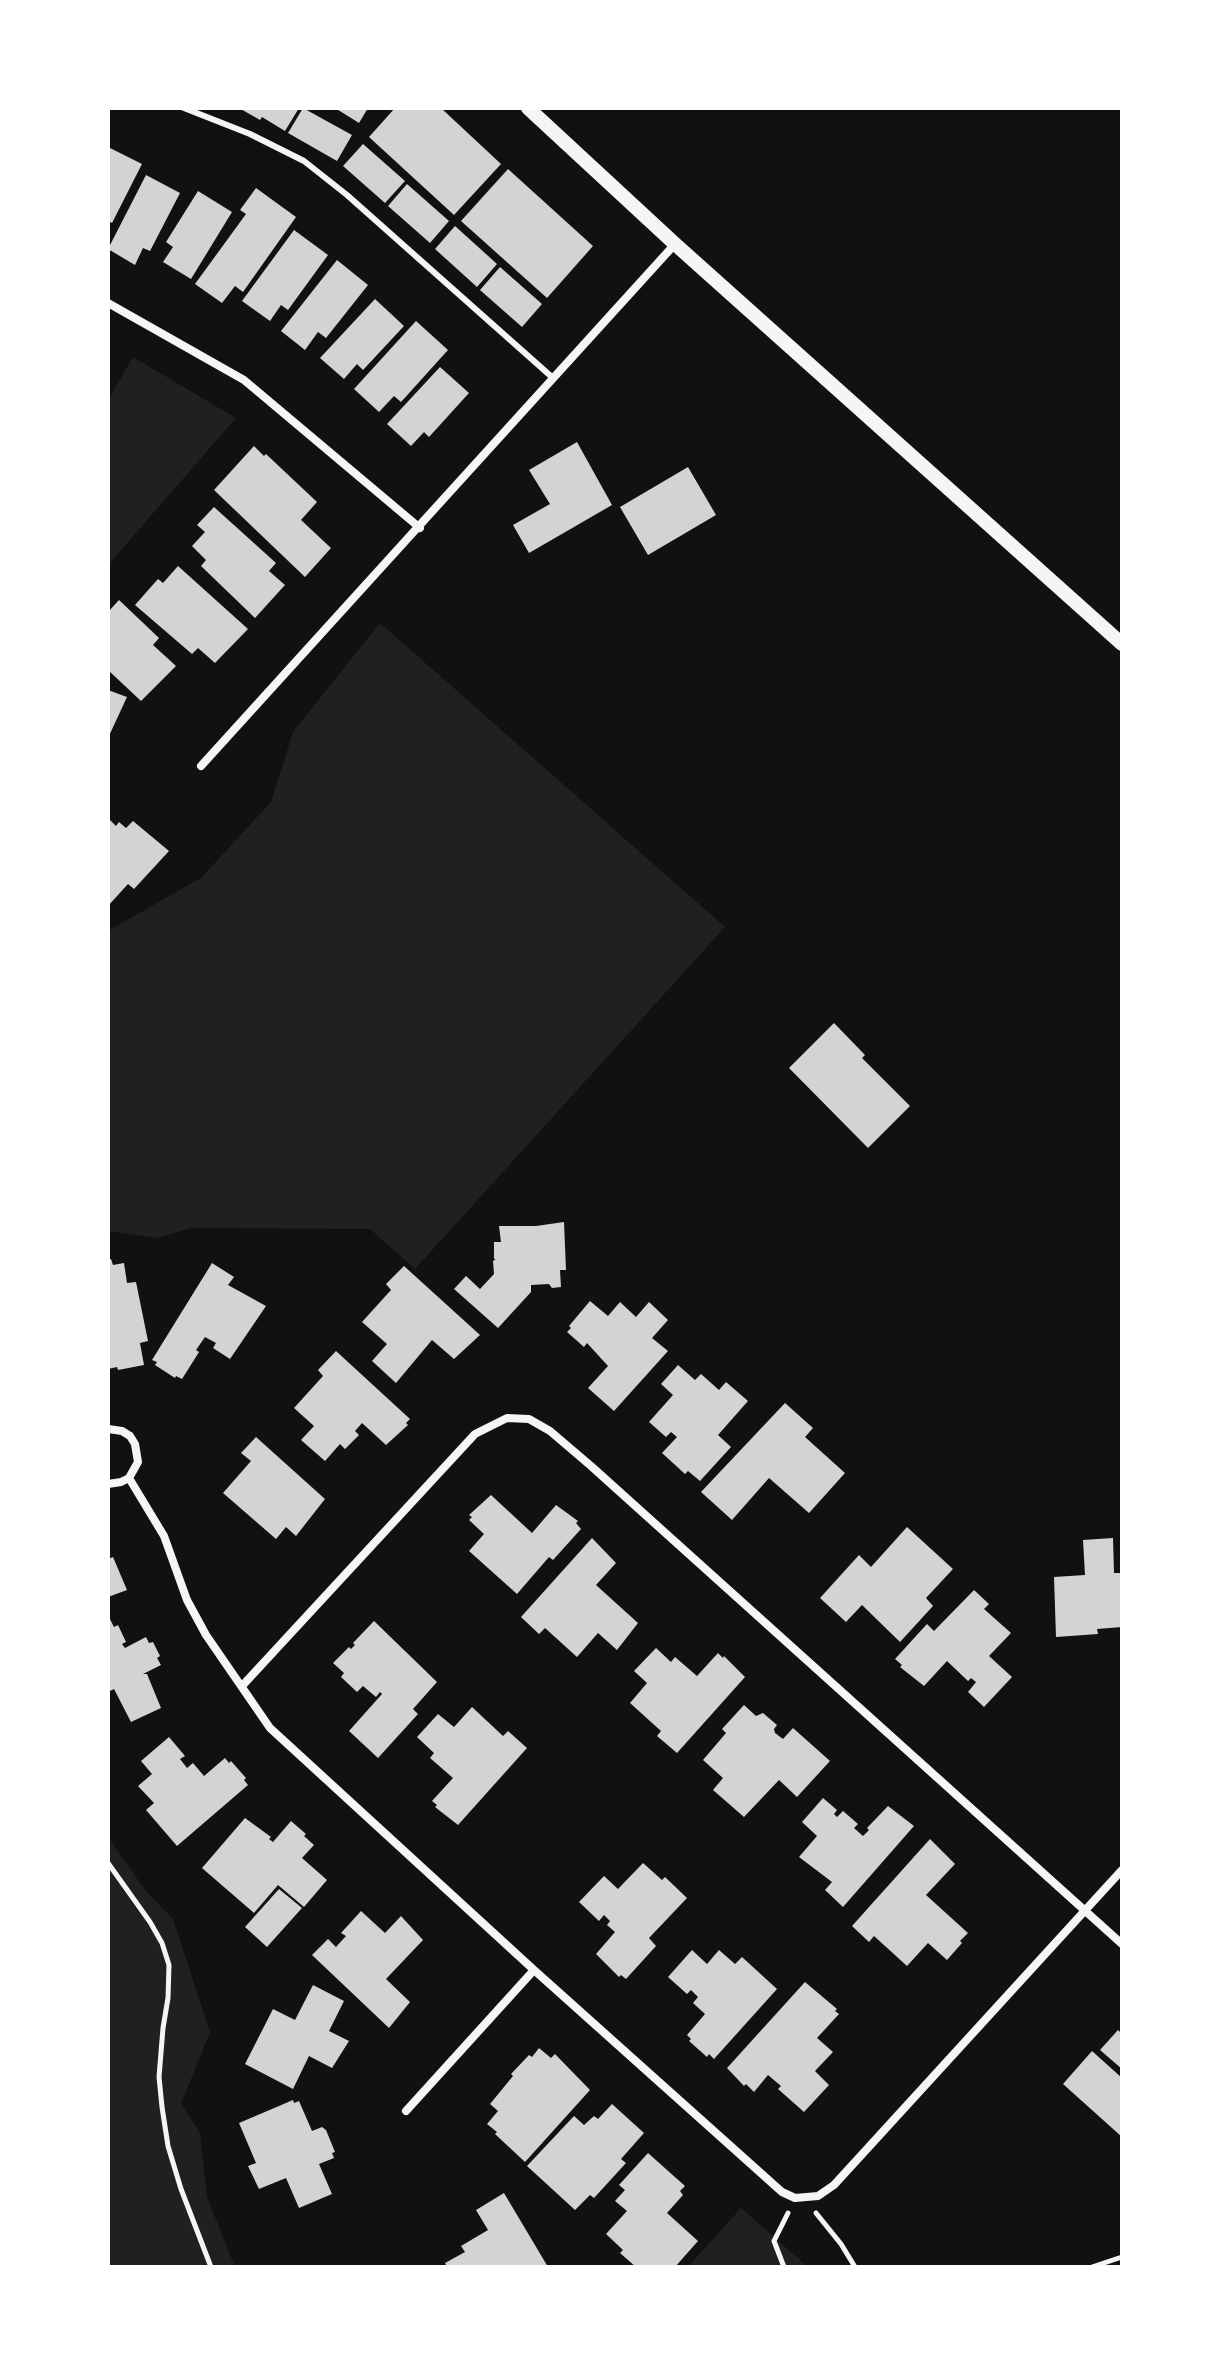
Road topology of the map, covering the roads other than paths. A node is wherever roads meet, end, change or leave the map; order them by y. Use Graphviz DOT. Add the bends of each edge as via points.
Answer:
graph roads {
  1 [pos="184,108"];
  2 [pos="528,108"];
  3 [pos="675,244"];
  4 [pos="108,303"];
  5 [pos="553,378"];
  6 [pos="420,528"];
  7 [pos="1122,644"];
  8 [pos="201,766"];
  9 [pos="108,1429"];
  10 [pos="129,1478"];
  11 [pos="108,1484"];
  12 [pos="242,1686"];
  13 [pos="1122,1870"];
  14 [pos="1084,1911"];
  15 [pos="1122,1944"];
  16 [pos="534,1970"];
  17 [pos="406,2111"];
  1 -- 5 [label="lane" via="304,161"];
  2 -- 3 [label="street"];
  3 -- 5 [label="street"];
  3 -- 7 [label="street"];
  4 -- 6 [label="street" via="244,380"];
  5 -- 6 [label="street"];
  6 -- 8 [label="street"];
  9 -- 10 [label="street" via="122,1431 135,1444 138,1462"];
  10 -- 11 [label="street"];
  10 -- 12 [label="street" via="164,1536 206,1635"];
  12 -- 14 [label="street" via="475,1434 507,1418 529,1419 591,1466"];
  12 -- 16 [label="street" via="270,1728"];
  13 -- 14 [label="street"];
  14 -- 15 [label="street"];
  14 -- 16 [label="street" via="834,2185 818,2196 799,2198 782,2192"];
  16 -- 17 [label="street"];
}
